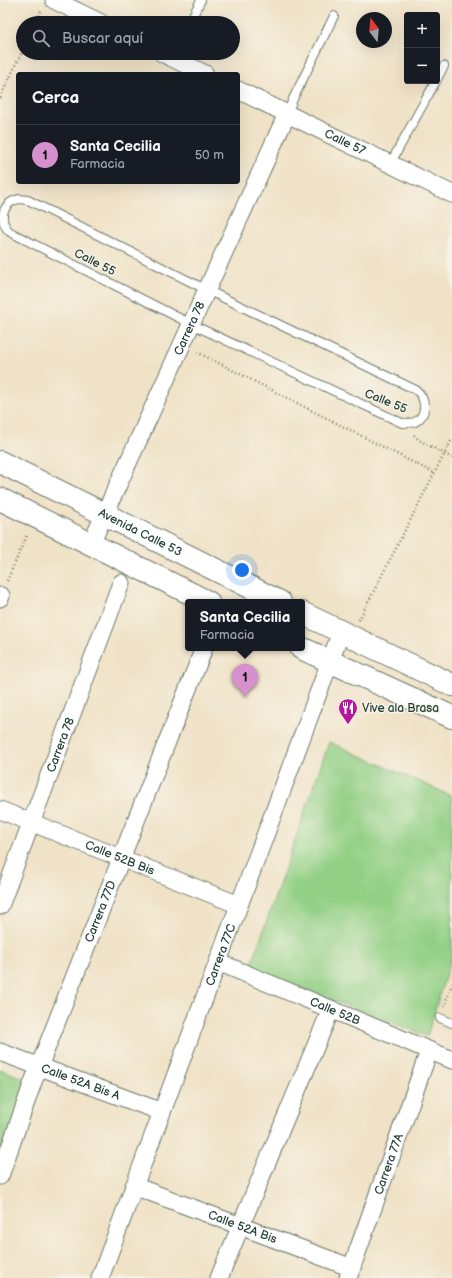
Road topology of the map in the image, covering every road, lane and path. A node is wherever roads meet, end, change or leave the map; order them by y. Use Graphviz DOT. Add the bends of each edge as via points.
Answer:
graph roads {
  1 [pos="54,0"];
  2 [pos="201,0"];
  3 [pos="87,16"];
  4 [pos="193,16"];
  5 [pos="334,16"];
  6 [pos="18,60"];
  7 [pos="178,60"];
  8 [pos="444,66"];
  9 [pos="201,72"];
  10 [pos="440,74"];
  11 [pos="435,84"];
  12 [pos="240,91"];
  13 [pos="0,98"];
  14 [pos="287,114"];
  15 [pos="390,164"];
  16 [pos="452,194"];
  17 [pos="207,290"];
  18 [pos="191,324"];
  19 [pos="183,344"];
  20 [pos="402,424"];
  21 [pos="452,438"];
  22 [pos="444,454"];
  23 [pos="452,458"];
  24 [pos="0,462"];
  25 [pos="434,473"];
  26 [pos="0,499"];
  27 [pos="105,514"];
  28 [pos="27,535"];
  29 [pos="91,544"];
  30 [pos="121,583"];
  31 [pos="0,597"];
  32 [pos="202,599"];
  33 [pos="274,599"];
  34 [pos="305,614"];
  35 [pos="346,634"];
  36 [pos="305,650"];
  37 [pos="203,651"];
  38 [pos="330,661"];
  39 [pos="452,685"];
  40 [pos="452,717"];
  41 [pos="0,810"];
  42 [pos="31,823"];
  43 [pos="122,858"];
  44 [pos="239,905"];
  45 [pos="0,906"];
  46 [pos="218,962"];
  47 [pos="330,1009"];
  48 [pos="440,1018"];
  49 [pos="452,1023"];
  50 [pos="429,1051"];
  51 [pos="0,1052"];
  52 [pos="452,1060"];
  53 [pos="40,1067"];
  54 [pos="162,1112"];
  55 [pos="0,1176"];
  56 [pos="134,1186"];
  57 [pos="240,1226"];
  58 [pos="350,1273"];
  59 [pos="100,1278"];
  60 [pos="219,1278"];
  1 -- 3 [label="street"];
  2 -- 4 [label="lane"];
  5 -- 14 [label="lane"];
  6 -- 13 [label="path"];
  7 -- 9 [label="street"];
  8 -- 10 [label="lane"];
  11 -- 15 [label="lane"];
  12 -- 14 [label="street, Calle 57"];
  14 -- 15 [label="street, Calle 57"];
  14 -- 17 [label="street, Carrera 78"];
  15 -- 16 [label="street, Calle 57"];
  17 -- 18 [label="street, Carrera 78"];
  17 -- 18 [label="lane, Calle 55" via="28,200 10,202 5,210 2,220 4,228 10,232"];
  17 -- 20 [label="lane, Calle 55" via="416,390 423,398 423,411 420,418"];
  18 -- 19 [label="street, Carrera 78"];
  18 -- 20 [label="lane, Calle 55"];
  19 -- 25 [label="path"];
  19 -- 27 [label="street, Carrera 78"];
  20 -- 22 [label="path" via="418,440"];
  21 -- 22 [label="path"];
  22 -- 23 [label="path"];
  22 -- 25 [label="path"];
  24 -- 27 [label="street, Avenida Calle 53"];
  25 -- 35 [label="path"];
  26 -- 29 [label="street"];
  27 -- 29 [label="street, Carrera 78"];
  27 -- 33 [label="street, Avenida Calle 53"];
  28 -- 31 [label="path"];
  29 -- 32 [label="street"];
  30 -- 42 [label="street, Carrera 78"];
  34 -- 35 [label="street"];
  35 -- 38 [label="street, Carrera 77C"];
  35 -- 39 [label="street"];
  36 -- 38 [label="street"];
  37 -- 43 [label="street, Carrera 77D"];
  38 -- 40 [label="street"];
  38 -- 44 [label="street, Carrera 77C"];
  41 -- 42 [label="street, Calle 52B Bis"];
  42 -- 43 [label="street, Calle 52B Bis"];
  42 -- 45 [label="street, Carrera 78"];
  43 -- 44 [label="street, Calle 52B Bis"];
  43 -- 53 [label="street, Carrera 77D"];
  44 -- 46 [label="street, Carrera 77C"];
  46 -- 47 [label="street, Calle 52B"];
  46 -- 54 [label="street, Carrera 77C"];
  47 -- 50 [label="street, Calle 52B"];
  47 -- 57 [label="street"];
  48 -- 49 [label="lane"];
  50 -- 52 [label="street, Calle 52B"];
  50 -- 58 [label="street, Carrera 77A"];
  51 -- 53 [label="street, Calle 52A Bis A"];
  53 -- 54 [label="street, Calle 52A Bis A"];
  53 -- 55 [label="street, Carrera 77D"];
  54 -- 56 [label="street, Carrera 77C"];
  56 -- 57 [label="street, Calle 52A Bis"];
  56 -- 59 [label="street, Carrera 77C"];
  57 -- 58 [label="street, Calle 52A Bis"];
  57 -- 60 [label="street"];
}
